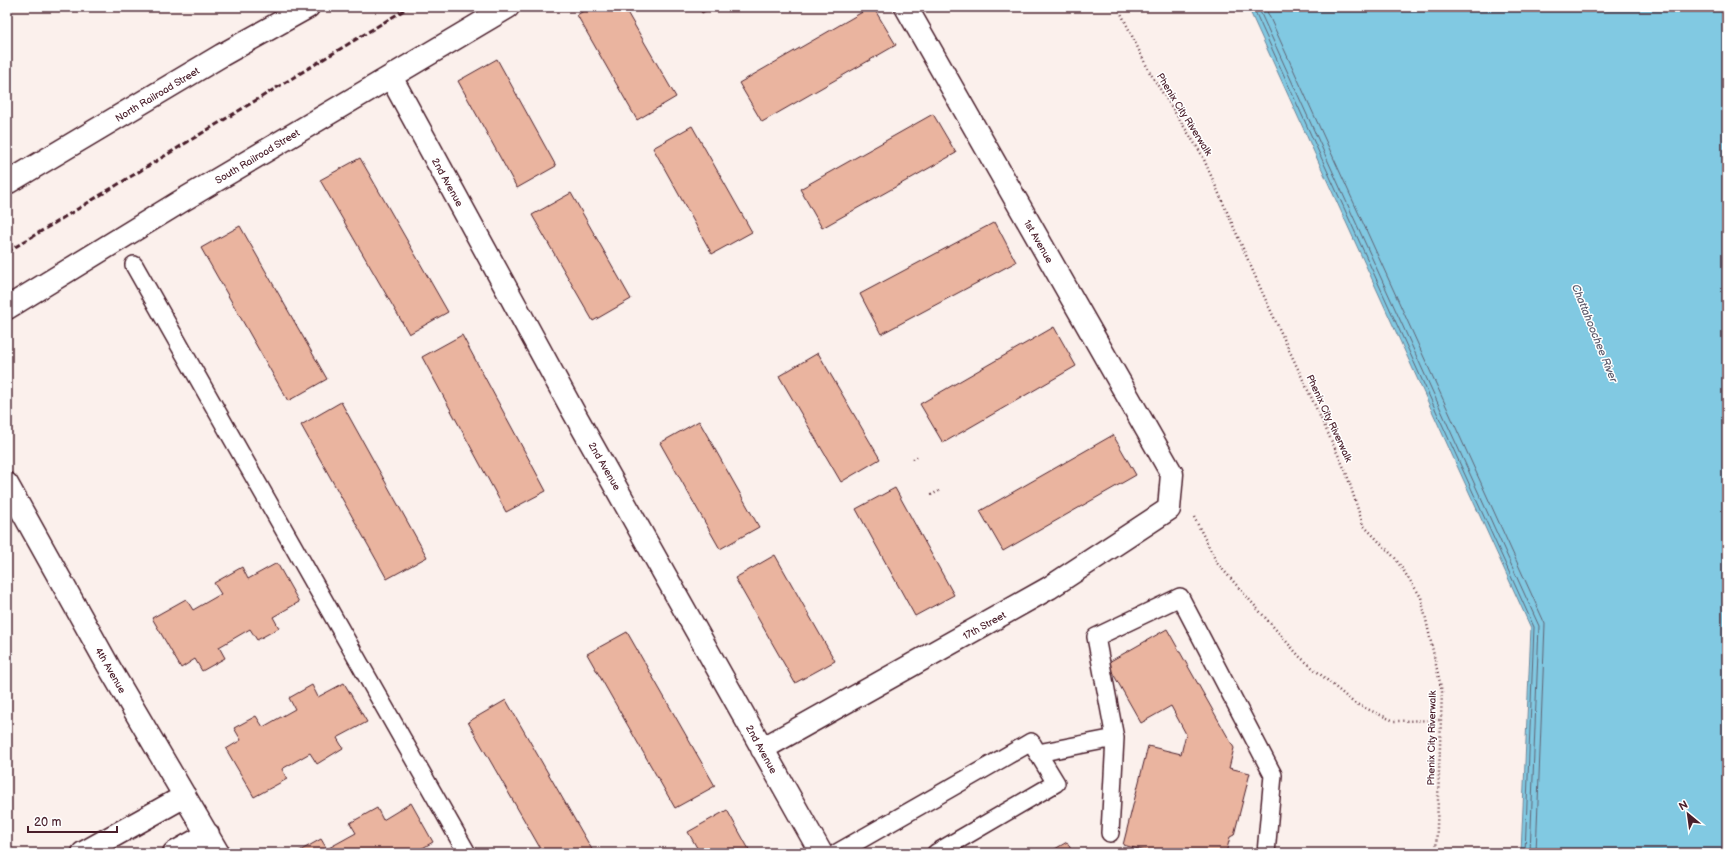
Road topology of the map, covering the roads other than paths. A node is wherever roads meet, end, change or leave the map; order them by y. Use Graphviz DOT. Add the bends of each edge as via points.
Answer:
graph roads {
  1 [pos="308,7"];
  2 [pos="508,7"];
  3 [pos="906,7"];
  4 [pos="391,77"];
  5 [pos="7,183"];
  6 [pos="134,265"];
  7 [pos="7,308"];
  8 [pos="1172,474"];
  9 [pos="7,484"];
  10 [pos="1116,738"];
  11 [pos="762,749"];
  12 [pos="1038,753"];
  13 [pos="185,796"];
  14 [pos="1110,833"];
  15 [pos="208,834"];
  16 [pos="83,853"];
  17 [pos="174,853"];
  18 [pos="218,853"];
  19 [pos="466,853"];
  20 [pos="821,853"];
  21 [pos="837,853"];
  22 [pos="936,853"];
  23 [pos="1266,853"];
  1 -- 5 [label="street, North Railroad Street" via="215,59"];
  2 -- 4 [label="street, South Railroad Street"];
  3 -- 8 [label="street, 1st Avenue"];
  4 -- 7 [label="street, South Railroad Street"];
  4 -- 11 [label="street, 2nd Avenue" via="573,411"];
  6 -- 19 [label="lane"];
  8 -- 11 [label="street, 17th Street" via="1169,509 1049,588"];
  9 -- 13 [label="street, 4th Avenue" via="109,667"];
  10 -- 12 [label="lane"];
  10 -- 14 [label="lane"];
  10 -- 23 [label="lane" via="1096,637 1180,597 1273,774"];
  11 -- 20 [label="street, 2nd Avenue"];
  12 -- 21 [label="lane" via="1031,742"];
  12 -- 22 [label="lane" via="1056,783"];
  13 -- 15 [label="street, 4th Avenue"];
  13 -- 16 [label="street"];
  15 -- 17 [label="street"];
  15 -- 18 [label="street, 4th Avenue"];
}
